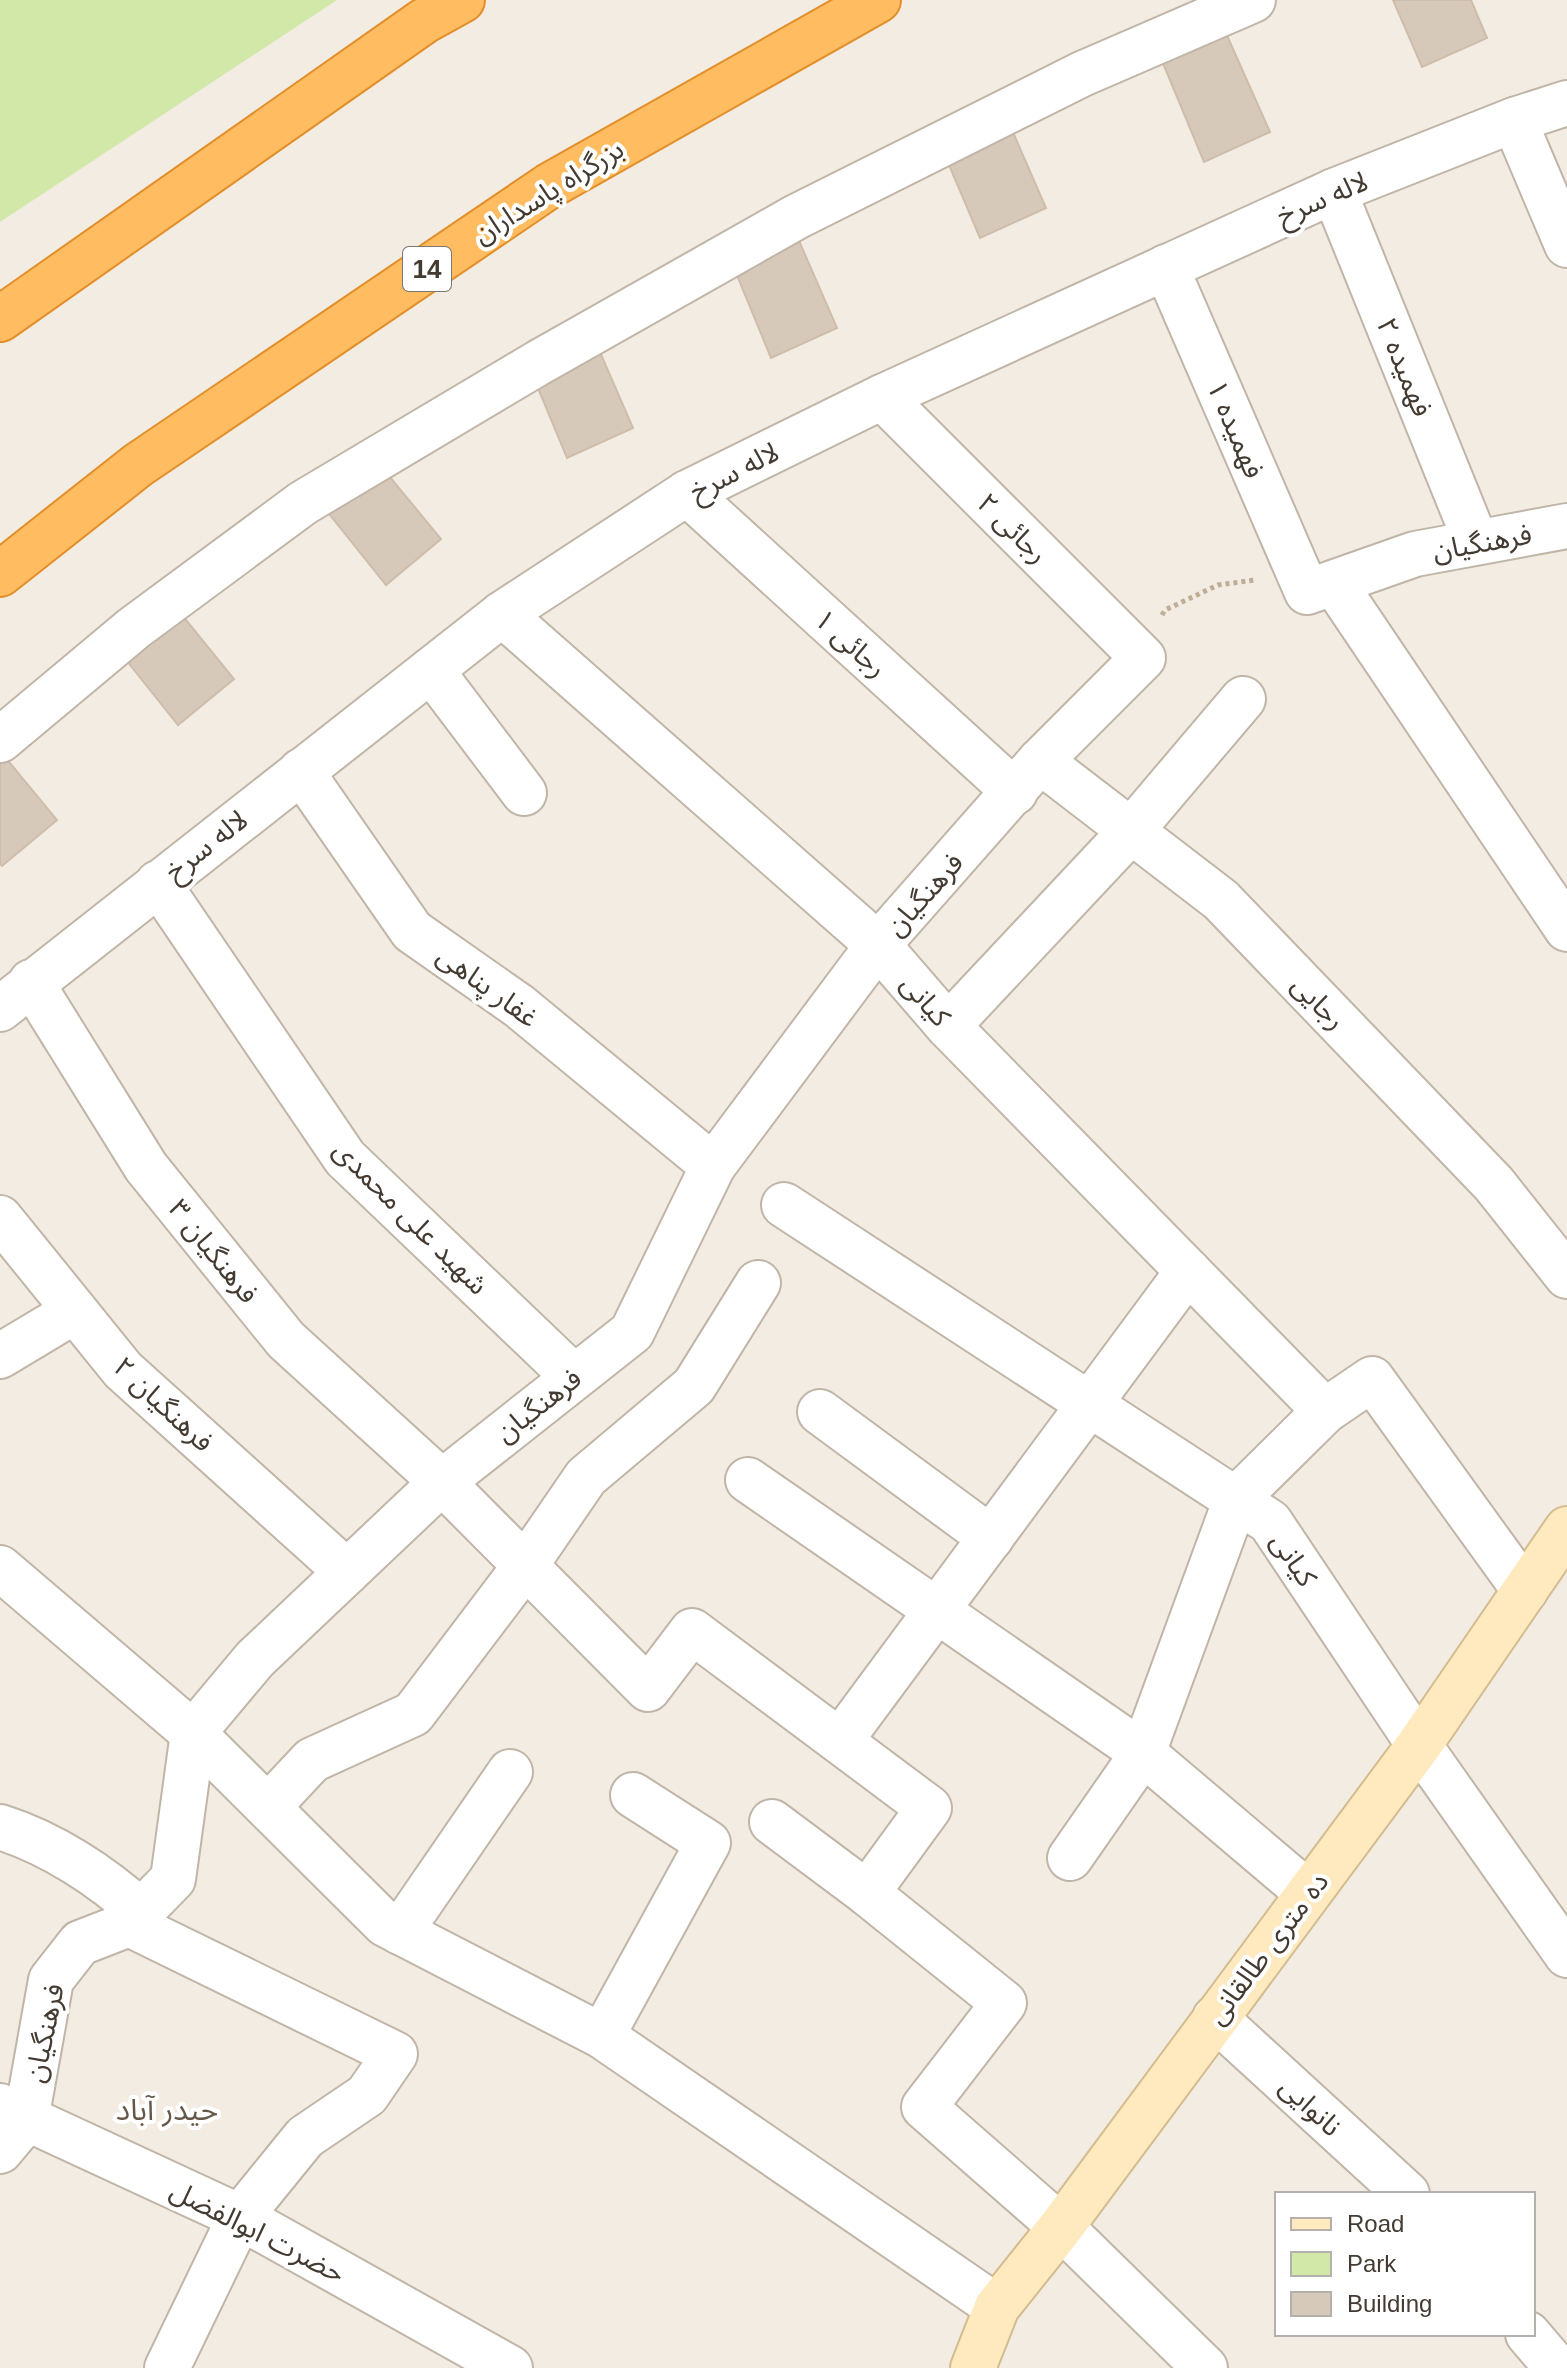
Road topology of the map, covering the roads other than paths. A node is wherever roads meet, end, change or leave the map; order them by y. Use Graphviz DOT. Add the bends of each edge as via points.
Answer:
graph roads {
  1 [pos="462,0"];
  2 [pos="878,0"];
  3 [pos="1253,0"];
  4 [pos="1567,103"];
  5 [pos="1514,120"];
  6 [pos="1334,191"];
  7 [pos="1567,245"];
  8 [pos="1166,267"];
  9 [pos="0,319"];
  10 [pos="882,397"];
  11 [pos="687,493"];
  12 [pos="1567,526"];
  13 [pos="1476,542"];
  14 [pos="0,574"];
  15 [pos="1314,583"];
  16 [pos="502,614"];
  17 [pos="1143,658"];
  18 [pos="431,670"];
  19 [pos="1243,699"];
  20 [pos="0,740"];
  21 [pos="301,771"];
  22 [pos="1028,777"];
  23 [pos="524,793"];
  24 [pos="1131,831"];
  25 [pos="158,883"];
  26 [pos="1567,929"];
  27 [pos="878,945"];
  28 [pos="16,995"];
  29 [pos="948,1026"];
  30 [pos="713,1166"];
  31 [pos="784,1205"];
  32 [pos="0,1218"];
  33 [pos="1188,1271"];
  34 [pos="1567,1276"];
  35 [pos="758,1283"];
  36 [pos="75,1311"];
  37 [pos="0,1356"];
  38 [pos="574,1377"];
  39 [pos="1090,1404"];
  40 [pos="1325,1411"];
  41 [pos="820,1412"];
  42 [pos="748,1480"];
  43 [pos="442,1482"];
  44 [pos="1236,1499"];
  45 [pos="1567,1529"];
  46 [pos="991,1538"];
  47 [pos="525,1566"];
  48 [pos="0,1568"];
  49 [pos="347,1572"];
  50 [pos="1525,1591"];
  51 [pos="937,1611"];
  52 [pos="193,1733"];
  53 [pos="840,1741"];
  54 [pos="1419,1745"];
  55 [pos="1143,1753"];
  56 [pos="510,1772"];
  57 [pos="633,1795"];
  58 [pos="268,1807"];
  59 [pos="772,1822"];
  60 [pos="0,1827"];
  61 [pos="1070,1858"];
  62 [pos="867,1893"];
  63 [pos="1308,1893"];
  64 [pos="135,1918"];
  65 [pos="400,1932"];
  66 [pos="1567,1955"];
  67 [pos="1215,2018"];
  68 [pos="602,2036"];
  69 [pos="9,2125"];
  70 [pos="1405,2192"];
  71 [pos="240,2217"];
  72 [pos="1061,2227"];
  73 [pos="997,2307"];
  74 [pos="1530,2336"];
  75 [pos="167,2368"];
  76 [pos="510,2368"];
  77 [pos="973,2368"];
  78 [pos="1205,2368"];
  79 [pos="1557,2368"];
  1 -- 9 [label="highway" via="424,21"];
  2 -- 14 [label="highway, بزرگراه پاسداران / 14" via="549,186 138,465"];
  3 -- 20 [label="street" via="1082,74 796,217 538,363 303,503 134,628"];
  4 -- 5 [label="street, لاله سرخ"];
  5 -- 6 [label="street, لاله سرخ"];
  5 -- 7 [label="street"];
  6 -- 8 [label="street, لاله سرخ"];
  6 -- 13 [label="street, فهمیده ۲"];
  8 -- 10 [label="street, لاله سرخ"];
  8 -- 15 [label="street, فهمیده ۱"];
  10 -- 11 [label="street, لاله سرخ"];
  10 -- 17 [label="street, رجائی ۲"];
  11 -- 16 [label="street, لاله سرخ"];
  11 -- 22 [label="street, رجائی ۱"];
  12 -- 13 [label="street, فرهنگیان"];
  13 -- 15 [label="street, فرهنگیان"];
  15 -- 26 [label="street, فهمیده ۱"];
  16 -- 18 [label="street, لاله سرخ"];
  16 -- 27 [label="street, کیانی"];
  17 -- 22 [label="street, فرهنگیان"];
  18 -- 21 [label="street, لاله سرخ"];
  18 -- 23 [label="street"];
  19 -- 24 [label="street"];
  21 -- 25 [label="street, لاله سرخ"];
  21 -- 30 [label="street, غفار پناهی" via="412,931 519,1006"];
  22 -- 24 [label="street, رجایی"];
  22 -- 27 [label="street, فرهنگیان"];
  24 -- 29 [label="street"];
  24 -- 34 [label="street, رجایی" via="1221,900 1494,1184"];
  25 -- 28 [label="street, لاله سرخ"];
  25 -- 38 [label="street, شهید علی محمدی" via="345,1158"];
  27 -- 29 [label="street, کیانی"];
  27 -- 30 [label="street, فرهنگیان"];
  28 -- 43 [label="street, فرهنگیان ۳" via="286,1340"];
  29 -- 33 [label="street, کیانی"];
  30 -- 38 [label="street, فرهنگیان" via="632,1332"];
  31 -- 39 [label="street, کیانی"];
  32 -- 36 [label="street, فرهنگیان ۲"];
  33 -- 39 [label="street"];
  33 -- 40 [label="street, کیانی"];
  35 -- 47 [label="street" via="694,1386 586,1477"];
  36 -- 37 [label="street"];
  36 -- 49 [label="street, فرهنگیان ۲" via="123,1370"];
  38 -- 43 [label="street, فرهنگیان"];
  39 -- 44 [label="street, کیانی"];
  39 -- 46 [label="street"];
  40 -- 44 [label="street"];
  40 -- 50 [label="street" via="1372,1379"];
  41 -- 46 [label="street"];
  42 -- 51 [label="street"];
  43 -- 47 [label="street, فرهنگیان ۳"];
  43 -- 49 [label="street, فرهنگیان"];
  44 -- 54 [label="street, کیانی" via="1270,1522"];
  44 -- 55 [label="street"];
  45 -- 50 [label="street, ده متری طالقانی"];
  46 -- 51 [label="street"];
  47 -- 53 [label="street, فرهنگیان ۳" via="648,1689 692,1631"];
  47 -- 58 [label="street" via="413,1714 312,1760"];
  48 -- 52 [label="street"];
  49 -- 52 [label="street, فرهنگیان" via="255,1659"];
  50 -- 54 [label="street, ده متری طالقانی"];
  51 -- 53 [label="street"];
  51 -- 55 [label="street"];
  52 -- 58 [label="street"];
  52 -- 64 [label="street, فرهنگیان" via="173,1879"];
  53 -- 62 [label="street" via="929,1808"];
  54 -- 63 [label="street, ده متری طالقانی"];
  54 -- 66 [label="street, کیانی"];
  55 -- 61 [label="street"];
  55 -- 63 [label="street"];
  56 -- 65 [label="street"];
  57 -- 68 [label="street" via="708,1843"];
  58 -- 65 [label="street" via="385,1924"];
  59 -- 62 [label="street"];
  60 -- 64 [label="street" via="24,1835 114,1887"];
  62 -- 72 [label="street" via="1004,2003 924,2107"];
  63 -- 67 [label="street, ده متری طالقانی"];
  64 -- 69 [label="street, فرهنگیان" via="80,1943 51,1980"];
  64 -- 71 [label="street" via="395,2054 367,2095 305,2137"];
  65 -- 68 [label="street"];
  67 -- 70 [label="street, نانوایی"];
  67 -- 72 [label="street, ده متری طالقانی"];
  68 -- 73 [label="street"];
  69 -- 71 [label="street, حضرت ابوالفضل"];
  71 -- 75 [label="street"];
  71 -- 76 [label="street, حضرت ابوالفضل"];
  72 -- 73 [label="street, ده متری طالقانی"];
  72 -- 78 [label="street"];
  73 -- 77 [label="street, ده متری طالقانی"];
  74 -- 79 [label="street"];
}
